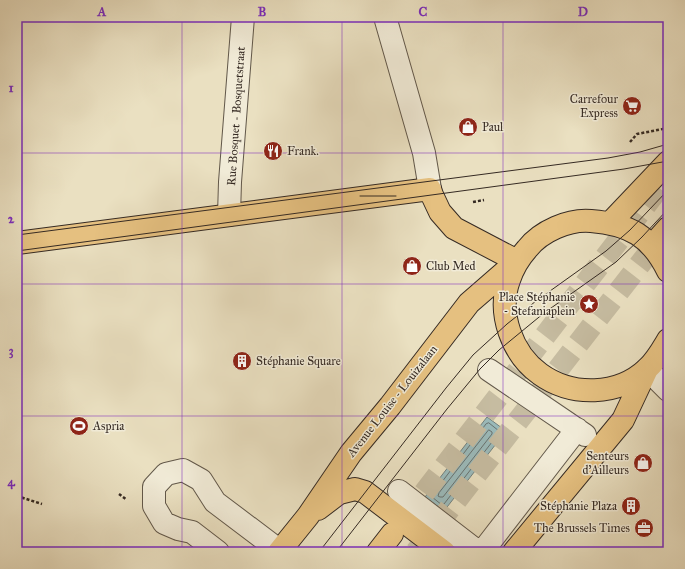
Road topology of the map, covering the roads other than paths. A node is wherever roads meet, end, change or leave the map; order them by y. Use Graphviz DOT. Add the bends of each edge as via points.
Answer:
graph roads {
  1 [pos="244,17"];
  2 [pos="386,17"];
  3 [pos="668,162"];
  4 [pos="430,189"];
  5 [pos="229,215"];
  6 [pos="611,222"];
  7 [pos="668,228"];
  8 [pos="17,243"];
  9 [pos="652,246"];
  10 [pos="517,261"];
  11 [pos="668,271"];
  12 [pos="668,340"];
  13 [pos="646,370"];
  14 [pos="490,373"];
  15 [pos="668,390"];
  16 [pos="399,488"];
  17 [pos="308,516"];
  18 [pos="392,534"];
  19 [pos="477,550"];
  20 [pos="218,552"];
  21 [pos="280,552"];
  22 [pos="378,552"];
  23 [pos="444,552"];
  24 [pos="514,552"];
  1 -- 5 [label="street, Rue Bosquet - Bosquetstraat"];
  2 -- 4 [label="street" via="424,153"];
  3 -- 6 [label="main road"];
  4 -- 5 [label="main road"];
  4 -- 10 [label="main road" via="440,212 454,228"];
  5 -- 8 [label="main road"];
  6 -- 9 [label="main road" via="642,237"];
  6 -- 10 [label="main road" via="582,220 555,227 531,244"];
  7 -- 9 [label="main road"];
  9 -- 11 [label="main road"];
  10 -- 13 [label="main road" via="508,281 505,302 507,324 523,358 540,374 560,385 582,390 606,390 627,382"];
  10 -- 17 [label="main road, Avenue Louise - Louizalaan" via="469,303 446,331 351,453"];
  12 -- 13 [label="main road"];
  13 -- 15 [label="street"];
  13 -- 24 [label="main road" via="623,420"];
  14 -- 19 [label="street" via="581,432"];
  16 -- 19 [label="street"];
  17 -- 21 [label="main road, Avenue Louise - Louizalaan"];
  17 -- 23 [label="main road" via="339,493 355,489 365,492"];
  18 -- 22 [label="main road"];
  20 -- 21 [label="street" via="192,532 164,523 154,506 154,487 166,474 183,470 202,480 215,502"];
}
